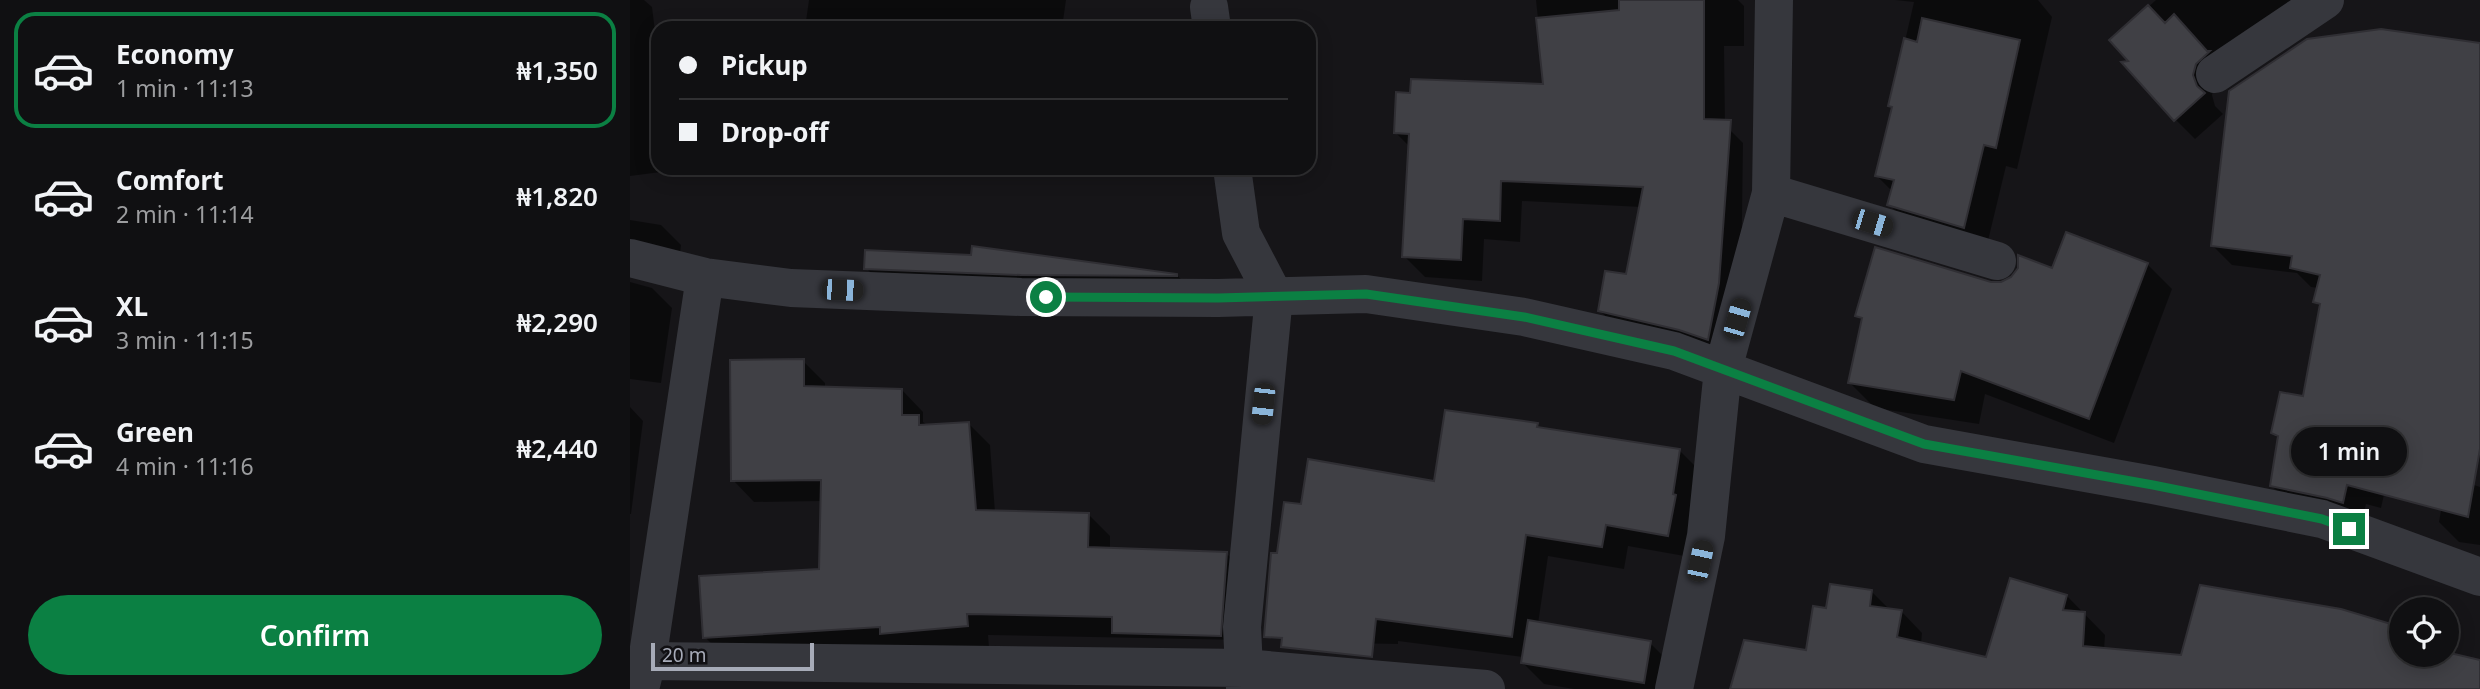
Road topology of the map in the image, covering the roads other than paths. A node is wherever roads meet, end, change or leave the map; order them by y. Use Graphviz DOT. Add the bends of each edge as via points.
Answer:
graph roads {
  1 [pos="1774,0"];
  2 [pos="2325,0"];
  3 [pos="2216,74"];
  4 [pos="1233,175"];
  5 [pos="1771,194"];
  6 [pos="630,258"];
  7 [pos="1997,261"];
  8 [pos="705,277"];
  9 [pos="1274,296"];
  10 [pos="1723,369"];
  11 [pos="2480,577"];
  12 [pos="644,675"];
  13 [pos="1244,679"];
  14 [pos="1486,689"];
  15 [pos="1674,689"];
  1 -- 5 [label="street"];
  2 -- 3 [label="street"];
  4 -- 9 [label="street" via="1241,233"];
  5 -- 7 [label="street"];
  5 -- 10 [label="street"];
  6 -- 8 [label="street"];
  8 -- 9 [label="street" via="791,288 1021,297"];
  8 -- 12 [label="street"];
  9 -- 10 [label="street" via="1366,294 1524,317 1674,351"];
  9 -- 13 [label="street" via="1242,627"];
  10 -- 11 [label="street" via="1924,444 2322,519"];
  10 -- 15 [label="street" via="1706,536"];
  12 -- 13 [label="street"];
  13 -- 14 [label="street"];
}
